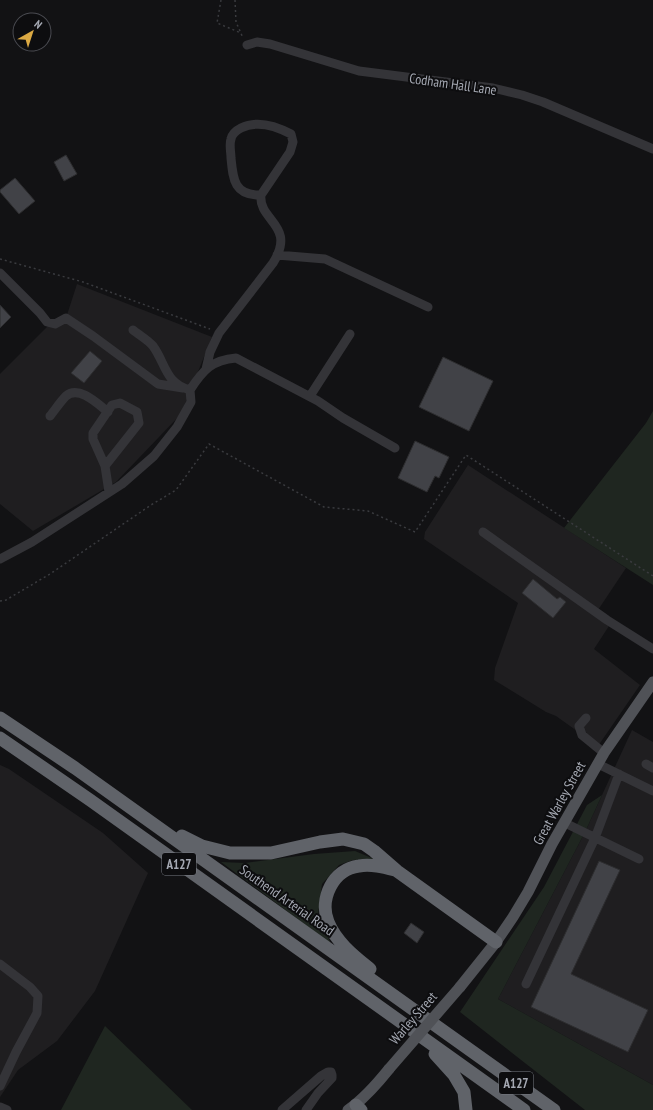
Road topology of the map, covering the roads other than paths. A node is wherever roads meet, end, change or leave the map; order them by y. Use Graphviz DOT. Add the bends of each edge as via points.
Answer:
graph roads {
  1 [pos="247,45"];
  2 [pos="653,149"];
  3 [pos="261,195"];
  4 [pos="277,255"];
  5 [pos="0,273"];
  6 [pos="428,306"];
  7 [pos="133,330"];
  8 [pos="350,334"];
  9 [pos="206,369"];
  10 [pos="187,389"];
  11 [pos="310,396"];
  12 [pos="108,412"];
  13 [pos="50,416"];
  14 [pos="395,448"];
  15 [pos="105,466"];
  16 [pos="109,492"];
  17 [pos="483,532"];
  18 [pos="0,559"];
  19 [pos="653,649"];
  20 [pos="653,682"];
  21 [pos="0,718"];
  22 [pos="586,718"];
  23 [pos="0,738"];
  24 [pos="604,753"];
  25 [pos="598,764"];
  26 [pos="619,774"];
  27 [pos="653,791"];
  28 [pos="128,806"];
  29 [pos="565,823"];
  30 [pos="595,838"];
  31 [pos="639,859"];
  32 [pos="396,871"];
  33 [pos="496,942"];
  34 [pos="0,964"];
  35 [pos="526,984"];
  36 [pos="358,992"];
  37 [pos="478,1055"];
  38 [pos="0,1086"];
  39 [pos="0,1107"];
  40 [pos="355,1108"];
  41 [pos="7,1110"];
  42 [pos="282,1110"];
  43 [pos="306,1110"];
  44 [pos="466,1110"];
  45 [pos="524,1110"];
  46 [pos="554,1110"];
  1 -- 2 [label="street, Codham Hall Lane" via="257,42 270,44 358,71 492,88 522,95"];
  3 -- 3 [label="street" via="290,152 293,142 291,134 283,129 250,124 240,128 232,136 230,144 234,182 251,195"];
  3 -- 4 [label="street" via="260,202 281,239"];
  4 -- 6 [label="street" via="325,259"];
  4 -- 9 [label="street" via="220,333 210,352"];
  5 -- 10 [label="street" via="47,322 55,324 66,318 158,384"];
  7 -- 10 [label="street" via="152,345 168,376"];
  8 -- 11 [label="street"];
  9 -- 10 [label="street"];
  9 -- 11 [label="street" via="226,359 236,358"];
  10 -- 16 [label="street" via="191,402 177,428 154,456"];
  11 -- 14 [label="street"];
  12 -- 13 [label="street" via="88,397 74,393 66,396"];
  12 -- 15 [label="street" via="93,439"];
  12 -- 15 [label="street" via="112,405 120,402 137,412 138,423"];
  15 -- 16 [label="street"];
  16 -- 18 [label="street" via="32,542"];
  17 -- 19 [label="street" via="607,620"];
  20 -- 24 [label="main road, Great Warley Street"];
  21 -- 28 [label="highway, Southend Arterial Road / A127"];
  22 -- 24 [label="street" via="579,726 582,735"];
  23 -- 36 [label="highway, A127"];
  24 -- 25 [label="main road, Great Warley Street"];
  25 -- 26 [label="street"];
  25 -- 29 [label="main road, Great Warley Street"];
  26 -- 27 [label="street"];
  26 -- 30 [label="street"];
  28 -- 32 [label="highway" via="189,841 223,852 271,853 320,842 343,840 364,844"];
  28 -- 37 [label="highway, Southend Arterial Road / A127"];
  29 -- 30 [label="street"];
  29 -- 33 [label="main road, Great Warley Street" via="528,892"];
  30 -- 31 [label="street"];
  30 -- 35 [label="street"];
  32 -- 33 [label="highway"];
  32 -- 37 [label="highway" via="372,865 345,870 329,888 326,899 328,921 346,949"];
  33 -- 40 [label="main road, Warley Street, bridge"];
  34 -- 38 [label="street" via="38,996 37,1013"];
  36 -- 44 [label="highway" via="430,1048 460,1084 464,1092"];
  36 -- 45 [label="highway, A127"];
  37 -- 46 [label="highway, Southend Arterial Road / A127"];
  39 -- 41 [label="street"];
  42 -- 43 [label="street" via="321,1076 331,1072 332,1078"];
}
